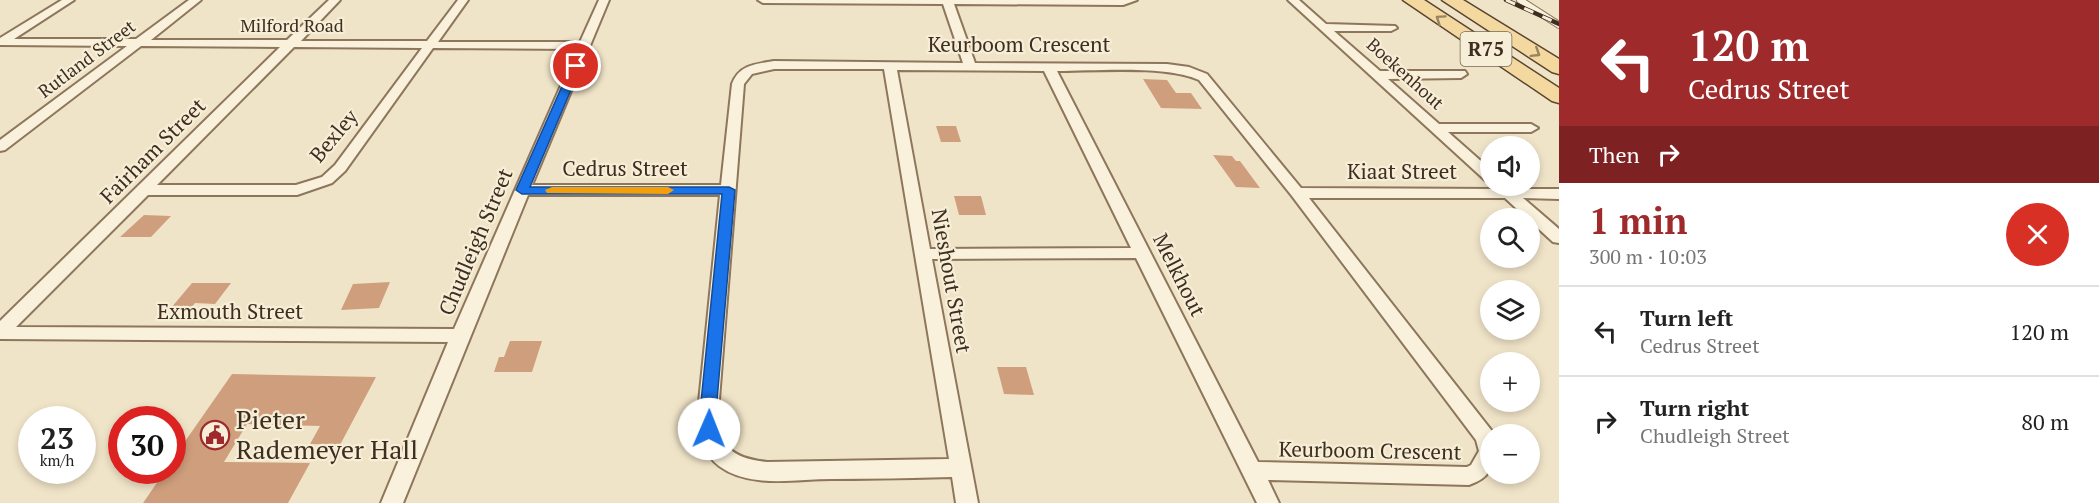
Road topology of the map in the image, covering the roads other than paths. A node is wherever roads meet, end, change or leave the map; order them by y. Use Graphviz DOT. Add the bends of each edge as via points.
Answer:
graph roads {
  1 [pos="69,0"];
  2 [pos="196,0"];
  3 [pos="335,0"];
  4 [pos="463,0"];
  5 [pos="604,0"];
  6 [pos="763,0"];
  7 [pos="1132,0"];
  8 [pos="1293,0"];
  9 [pos="1412,0"];
  10 [pos="1451,0"];
  11 [pos="1520,0"];
  12 [pos="874,1"];
  13 [pos="1017,1"];
  14 [pos="948,2"];
  15 [pos="1559,26"];
  16 [pos="1322,27"];
  17 [pos="1391,28"];
  18 [pos="140,42"];
  19 [pos="0,43"];
  20 [pos="290,44"];
  21 [pos="430,44"];
  22 [pos="585,45"];
  23 [pos="970,66"];
  24 [pos="890,67"];
  25 [pos="1049,68"];
  26 [pos="1559,68"];
  27 [pos="1461,74"];
  28 [pos="1375,75"];
  29 [pos="1559,97"];
  30 [pos="1435,128"];
  31 [pos="1531,128"];
  32 [pos="0,147"];
  33 [pos="1480,168"];
  34 [pos="1480,189"];
  35 [pos="143,190"];
  36 [pos="522,190"];
  37 [pos="729,190"];
  38 [pos="1540,192"];
  39 [pos="1297,193"];
  40 [pos="1559,194"];
  41 [pos="1512,196"];
  42 [pos="1559,238"];
  43 [pos="1142,253"];
  44 [pos="924,254"];
  45 [pos="0,332"];
  46 [pos="460,336"];
  47 [pos="961,468"];
  48 [pos="1252,471"];
  49 [pos="392,503"];
  50 [pos="968,503"];
  51 [pos="1268,503"];
  1 -- 19 [label="street"];
  2 -- 18 [label="street, Rutland Street"];
  3 -- 20 [label="street, Fairham Street"];
  4 -- 21 [label="street, Bexley"];
  5 -- 22 [label="street, Chudleigh Street"];
  6 -- 12 [label="street"];
  7 -- 13 [label="street"];
  8 -- 16 [label="street, Boekenhout"];
  29 -- 9 [label="main road, R75, one-way"];
  10 -- 26 [label="main road, R75, one-way"];
  11 -- 15 [label="lane"];
  12 -- 14 [label="street"];
  13 -- 14 [label="street"];
  14 -- 23 [label="street"];
  16 -- 17 [label="street"];
  16 -- 28 [label="street, Boekenhout"];
  18 -- 19 [label="street, Milford Road"];
  18 -- 20 [label="street, Milford Road"];
  18 -- 32 [label="street, Rutland Street"];
  20 -- 21 [label="street, Milford Road"];
  20 -- 35 [label="street, Fairham Street"];
  21 -- 22 [label="street, Milford Road"];
  21 -- 35 [label="street, Bexley" via="340,168 327,180 297,190"];
  22 -- 36 [label="street, Chudleigh Street"];
  23 -- 24 [label="street, Keurboom Crescent"];
  23 -- 25 [label="street, Keurboom Crescent"];
  24 -- 37 [label="street, Keurboom Crescent" via="774,65 744,72 738,84"];
  24 -- 44 [label="street, Nieshout Street"];
  25 -- 39 [label="street, Keurboom Crescent" via="1167,68 1197,73 1211,84"];
  25 -- 43 [label="street, Melkhout"];
  27 -- 28 [label="street"];
  28 -- 30 [label="street, Boekenhout"];
  30 -- 31 [label="street"];
  30 -- 33 [label="street, Boekenhout"];
  34 -- 39 [label="street, Kiaat Street"];
  35 -- 45 [label="street, Fairham Street"];
  36 -- 37 [label="street, Cedrus Street"];
  36 -- 46 [label="street, Chudleigh Street"];
  37 -- 47 [label="street, Keurboom Crescent" via="708,412 713,443 721,455 732,463 764,471"];
  38 -- 40 [label="street, Kiaat Street"];
  39 -- 48 [label="street, Keurboom Crescent" via="1485,437 1490,452 1479,471 1469,476"];
  41 -- 42 [label="street"];
  43 -- 44 [label="street"];
  43 -- 48 [label="street, Melkhout"];
  44 -- 47 [label="street, Nieshout Street"];
  45 -- 46 [label="street, Exmouth Street"];
  46 -- 49 [label="street, Chudleigh Street"];
  47 -- 50 [label="street, Nieshout Street"];
  48 -- 51 [label="street, Melkhout"];
}
